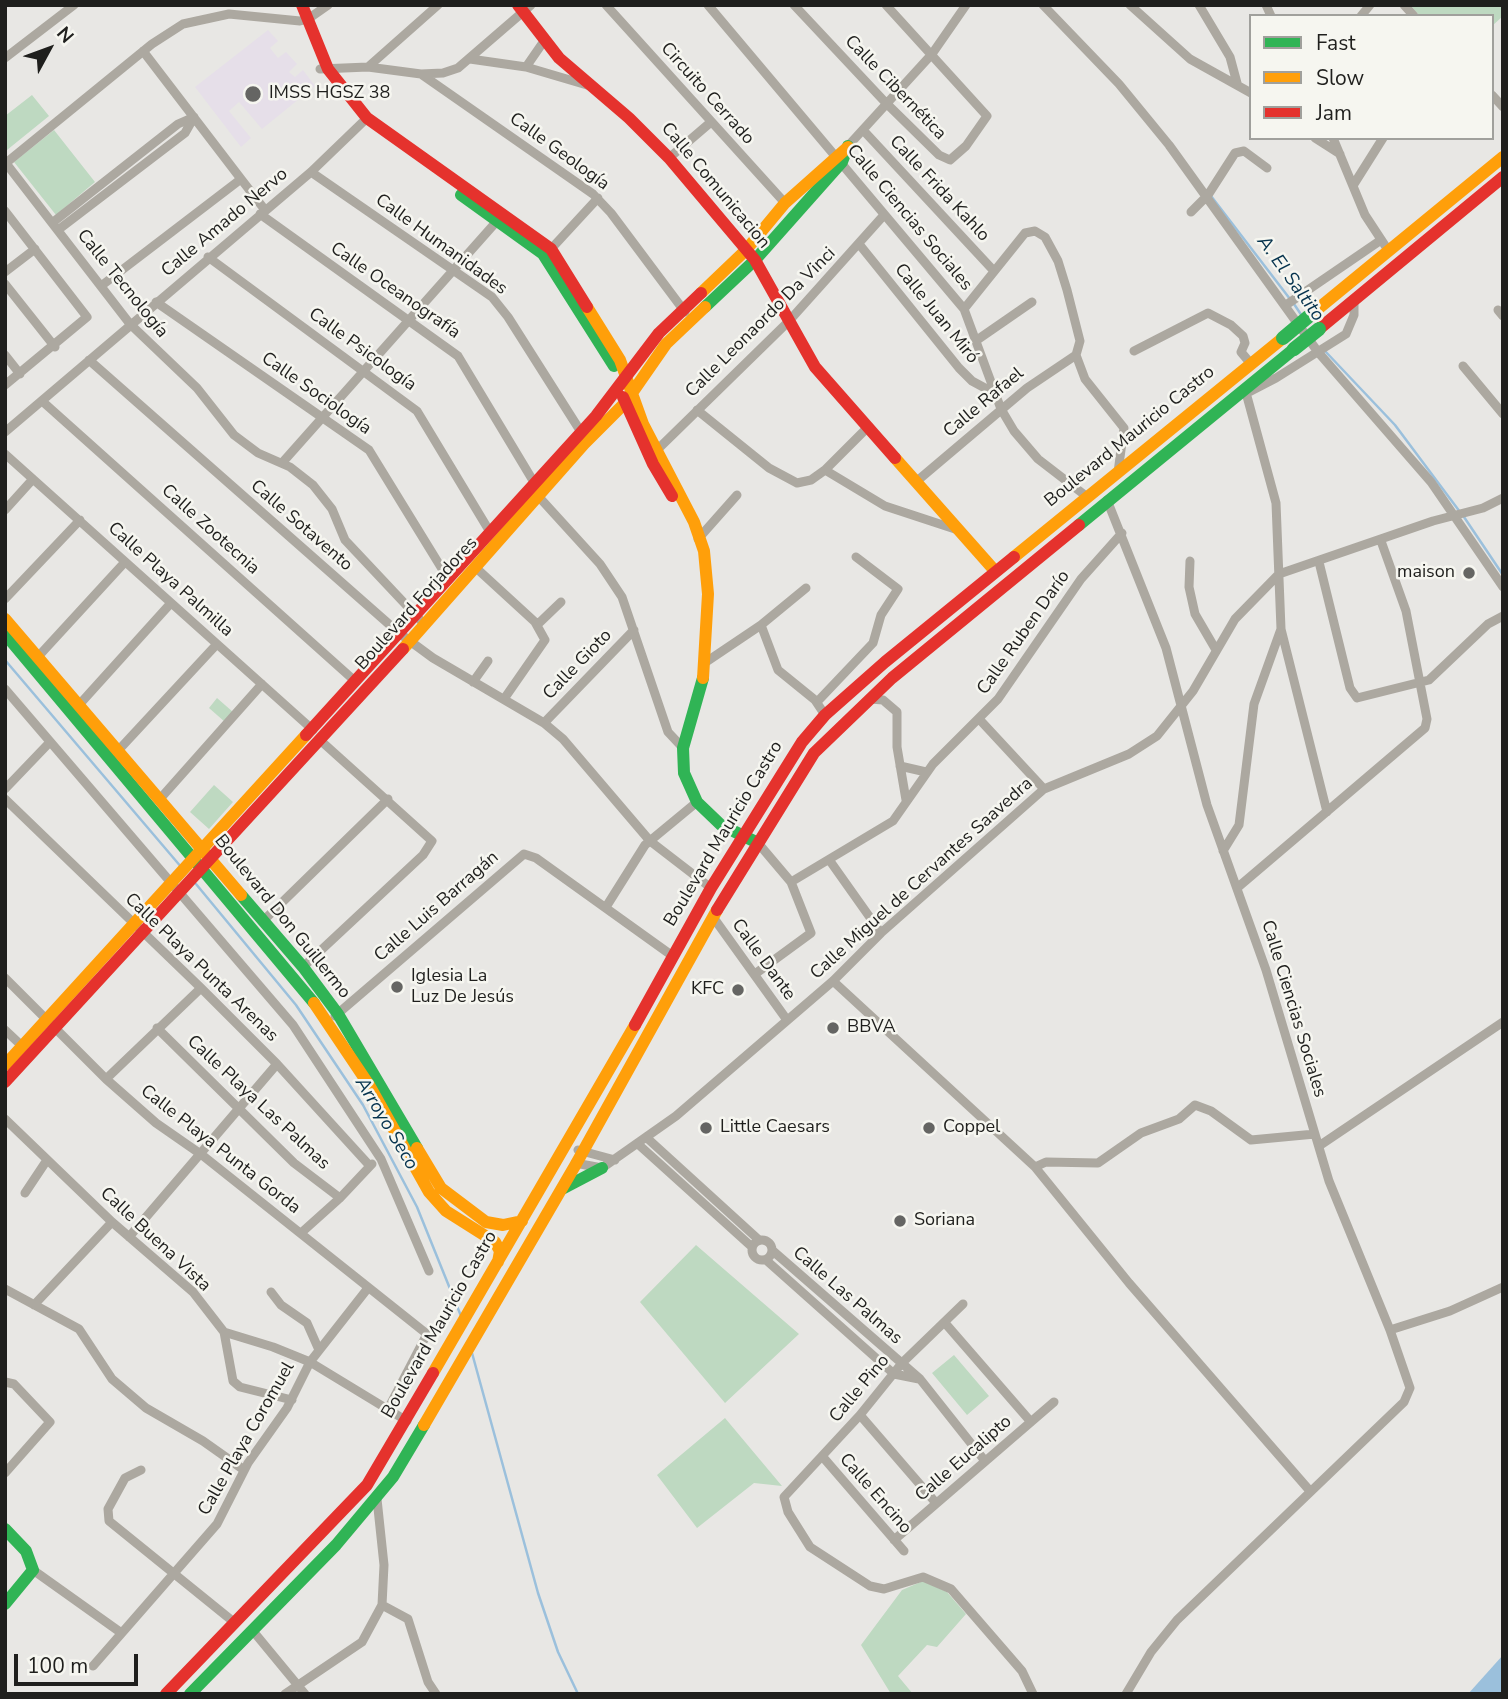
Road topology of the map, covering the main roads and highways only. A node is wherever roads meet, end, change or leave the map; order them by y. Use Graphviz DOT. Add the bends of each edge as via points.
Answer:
graph roads {
  1 [pos="294,5"];
  2 [pos="524,8"];
  3 [pos="304,15"];
  4 [pos="364,120"];
  5 [pos="1503,157"];
  6 [pos="1503,177"];
  7 [pos="750,255"];
  8 [pos="625,388"];
  9 [pos="537,491"];
  10 [pos="701,542"];
  11 [pos="995,571"];
  12 [pos="5,619"];
  13 [pos="419,620"];
  14 [pos="5,634"];
  15 [pos="405,637"];
  16 [pos="35,660"];
  17 [pos="317,736"];
  18 [pos="114,756"];
  19 [pos="743,836"];
  20 [pos="758,843"];
  21 [pos="202,862"];
  22 [pos="333,1018"];
  23 [pos="51,1023"];
  24 [pos="5,1065"];
  25 [pos="5,1082"];
  26 [pos="602,1168"];
  27 [pos="558,1191"];
  28 [pos="522,1221"];
  29 [pos="497,1264"];
  30 [pos="5,1529"];
  31 [pos="5,1604"];
  32 [pos="166,1694"];
  33 [pos="190,1694"];
  1 -- 3 [label="main road"];
  2 -- 7 [label="main road, Calle Comunicacion" via="544,41 670,158"];
  3 -- 4 [label="main road" via="335,93"];
  4 -- 8 [label="main road" via="546,258"];
  4 -- 8 [label="main road" via="551,249 613,347"];
  5 -- 11 [label="main road, Boulevard Mauricio Castro, bridge" via="1384,245 1283,338"];
  6 -- 20 [label="main road, Boulevard Mauricio Castro, bridge" via="868,699 814,753"];
  7 -- 7 [label="main road, Boulevard Forjadores" via="842,154 785,203"];
  7 -- 8 [label="main road, Boulevard Forjadores" via="687,314 654,359"];
  7 -- 11 [label="main road, Calle Comunicacion" via="815,367"];
  8 -- 9 [label="main road, Boulevard Forjadores"];
  8 -- 9 [label="main road, Boulevard Forjadores" via="581,432"];
  8 -- 10 [label="main road"];
  8 -- 10 [label="main road" via="653,464"];
  9 -- 13 [label="main road, Boulevard Forjadores" via="475,567"];
  9 -- 13 [label="main road, Boulevard Forjadores" via="490,531 447,577"];
  10 -- 19 [label="main road" via="708,601 706,662 683,748 684,773 697,802 721,825"];
  11 -- 19 [label="main road, Boulevard Mauricio Castro" via="821,708"];
  12 -- 16 [label="main road, Boulevard Don Guillermo"];
  13 -- 15 [label="main road, Boulevard Forjadores"];
  14 -- 16 [label="main road, Boulevard Don Guillermo"];
  15 -- 17 [label="main road, Boulevard Forjadores"];
  15 -- 17 [label="main road, Boulevard Forjadores" via="356,682"];
  16 -- 18 [label="main road, Boulevard Don Guillermo"];
  16 -- 18 [label="main road, Boulevard Don Guillermo" via="78,706"];
  17 -- 21 [label="main road, Boulevard Forjadores"];
  18 -- 21 [label="main road, Boulevard Don Guillermo"];
  18 -- 21 [label="main road, Boulevard Don Guillermo" via="159,800"];
  19 -- 20 [label="main road"];
  19 -- 28 [label="main road, Boulevard Mauricio Castro"];
  20 -- 27 [label="main road, Boulevard Mauricio Castro"];
  21 -- 22 [label="main road, Boulevard Don Guillermo"];
  21 -- 22 [label="main road, Boulevard Don Guillermo" via="264,920 303,967"];
  21 -- 23 [label="main road, Boulevard Forjadores"];
  22 -- 28 [label="main road, Boulevard Don Guillermo" via="441,1188 486,1222"];
  22 -- 29 [label="main road, Boulevard Don Guillermo" via="429,1192 446,1211 492,1239 500,1251"];
  23 -- 24 [label="main road, Boulevard Forjadores"];
  23 -- 25 [label="main road, Boulevard Forjadores"];
  26 -- 27 [label="main road"];
  27 -- 33 [label="main road, Boulevard Mauricio Castro" via="377,1499"];
  28 -- 29 [label="main road, Boulevard Mauricio Castro"];
  29 -- 32 [label="main road, Boulevard Mauricio Castro" via="407,1421 357,1497"];
  30 -- 31 [label="main road" via="26,1551 33,1570"];
}
